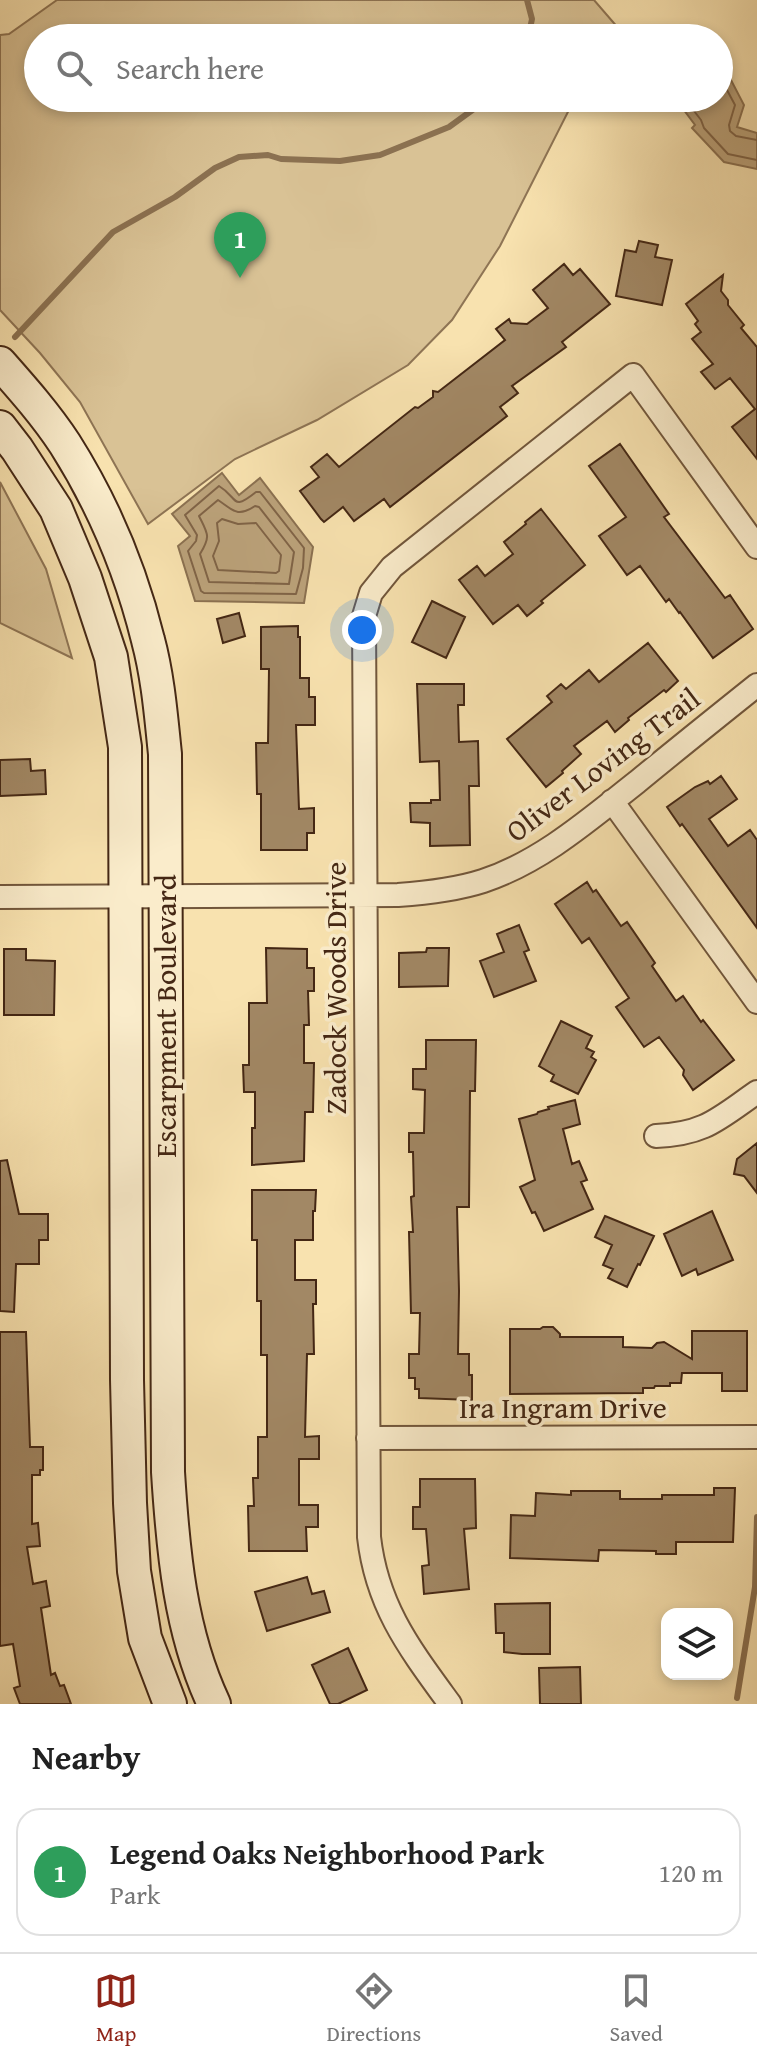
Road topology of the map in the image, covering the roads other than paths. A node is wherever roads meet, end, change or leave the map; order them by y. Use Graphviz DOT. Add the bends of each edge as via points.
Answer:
graph roads {
  1 [pos="0,363"];
  2 [pos="0,427"];
  3 [pos="757,547"];
  4 [pos="757,685"];
  5 [pos="612,801"];
  6 [pos="366,895"];
  7 [pos="125,896"];
  8 [pos="166,896"];
  9 [pos="0,897"];
  10 [pos="757,1002"];
  11 [pos="757,1092"];
  12 [pos="656,1136"];
  13 [pos="168,1379"];
  14 [pos="127,1380"];
  15 [pos="757,1437"];
  16 [pos="368,1438"];
  17 [pos="170,1704"];
  18 [pos="214,1704"];
  19 [pos="450,1704"];
  1 -- 8 [label="main road, Escarpment Boulevard" via="64,443 101,509 133,589 149,641 161,716"];
  2 -- 7 [label="main road, Escarpment Boulevard" via="56,509 111,657 125,747"];
  3 -- 6 [label="street, Zadock Woods Drive" via="633,375 402,558 371,593 364,616"];
  4 -- 5 [label="street, Oliver Loving Trail"];
  5 -- 6 [label="street, Oliver Loving Trail" via="539,855 504,873 431,892"];
  5 -- 10 [label="street"];
  6 -- 8 [label="street, Oliver Loving Trail"];
  6 -- 16 [label="street, Zadock Woods Drive"];
  7 -- 8 [label="street, Oliver Loving Trail"];
  7 -- 9 [label="street, Oliver Loving Trail"];
  7 -- 14 [label="main road, Escarpment Boulevard"];
  8 -- 13 [label="main road, Escarpment Boulevard"];
  11 -- 12 [label="street" via="708,1126"];
  13 -- 14 [label="main road"];
  13 -- 18 [label="main road, Escarpment Boulevard" via="172,1542 185,1619"];
  14 -- 17 [label="main road, Escarpment Boulevard" via="134,1571 145,1638"];
  15 -- 16 [label="street, Ira Ingram Drive"];
  16 -- 19 [label="street, Zadock Woods Drive" via="369,1537 378,1583 399,1631"];
}
